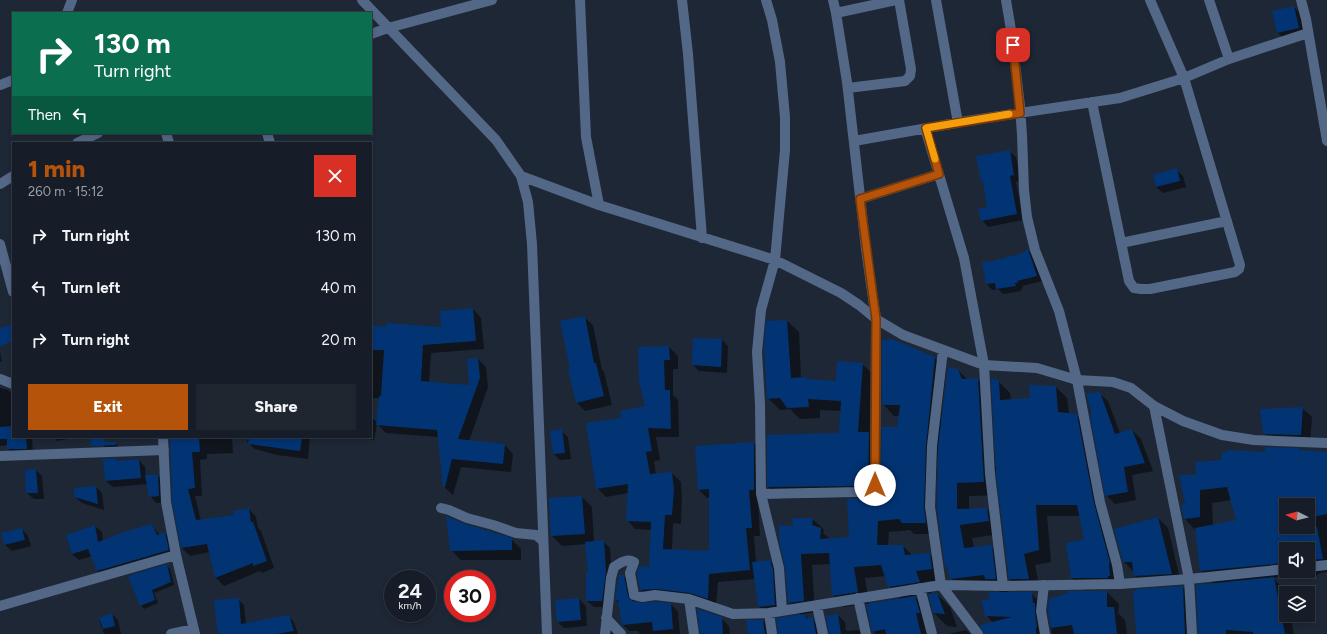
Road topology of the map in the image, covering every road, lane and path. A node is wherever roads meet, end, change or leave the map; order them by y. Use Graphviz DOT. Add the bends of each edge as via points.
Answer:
graph roads {
  1 [pos="72,0"];
  2 [pos="362,0"];
  3 [pos="492,0"];
  4 [pos="580,0"];
  5 [pos="682,0"];
  6 [pos="766,0"];
  7 [pos="833,0"];
  8 [pos="896,0"];
  9 [pos="900,0"];
  10 [pos="936,0"];
  11 [pos="1006,0"];
  12 [pos="1150,0"];
  13 [pos="1209,0"];
  14 [pos="1301,0"];
  15 [pos="67,12"];
  16 [pos="836,13"];
  17 [pos="388,28"];
  18 [pos="1308,33"];
  19 [pos="372,34"];
  20 [pos="1230,59"];
  21 [pos="1184,78"];
  22 [pos="12,80"];
  23 [pos="0,85"];
  24 [pos="848,88"];
  25 [pos="1092,102"];
  26 [pos="1020,113"];
  27 [pos="958,123"];
  28 [pos="926,128"];
  29 [pos="93,136"];
  30 [pos="854,141"];
  31 [pos="1327,141"];
  32 [pos="80,142"];
  33 [pos="939,174"];
  34 [pos="521,176"];
  35 [pos="12,177"];
  36 [pos="0,184"];
  37 [pos="860,199"];
  38 [pos="599,205"];
  39 [pos="1227,221"];
  40 [pos="702,238"];
  41 [pos="1121,243"];
  42 [pos="0,244"];
  43 [pos="775,260"];
  44 [pos="12,288"];
  45 [pos="876,319"];
  46 [pos="943,350"];
  47 [pos="984,365"];
  48 [pos="0,379"];
  49 [pos="1077,380"];
  50 [pos="12,384"];
  51 [pos="1154,406"];
  52 [pos="162,438"];
  53 [pos="1327,443"];
  54 [pos="164,450"];
  55 [pos="0,456"];
  56 [pos="761,494"];
  57 [pos="441,508"];
  58 [pos="543,542"];
  59 [pos="176,555"];
  60 [pos="1327,565"];
  61 [pos="1315,566"];
  62 [pos="1279,570"];
  63 [pos="1189,579"];
  64 [pos="1120,584"];
  65 [pos="941,585"];
  66 [pos="1044,585"];
  67 [pos="1003,586"];
  68 [pos="920,588"];
  69 [pos="858,598"];
  70 [pos="689,599"];
  71 [pos="0,606"];
  72 [pos="817,606"];
  73 [pos="782,611"];
  74 [pos="769,613"];
  75 [pos="606,618"];
  76 [pos="194,631"];
  77 [pos="171,634"];
  78 [pos="547,634"];
  79 [pos="605,634"];
  80 [pos="621,634"];
  81 [pos="694,634"];
  82 [pos="772,634"];
  83 [pos="823,634"];
  84 [pos="866,634"];
  85 [pos="932,634"];
  86 [pos="978,634"];
  87 [pos="1045,634"];
  88 [pos="1192,634"];
  1 -- 15 [label="street"];
  2 -- 17 [label="street"];
  3 -- 17 [label="street"];
  4 -- 38 [label="street" via="586,137"];
  5 -- 40 [label="street"];
  6 -- 43 [label="street" via="780,62 785,117"];
  7 -- 16 [label="street"];
  8 -- 16 [label="street"];
  9 -- 24 [label="street" via="910,76 905,81"];
  10 -- 27 [label="street"];
  11 -- 26 [label="street"];
  12 -- 21 [label="street"];
  13 -- 20 [label="street"];
  14 -- 18 [label="street"];
  16 -- 24 [label="street"];
  17 -- 19 [label="street"];
  17 -- 34 [label="street" via="496,140"];
  18 -- 20 [label="street"];
  18 -- 31 [label="street"];
  20 -- 21 [label="street"];
  21 -- 25 [label="street" via="1120,98"];
  21 -- 39 [label="street"];
  22 -- 23 [label="street"];
  24 -- 30 [label="street"];
  25 -- 26 [label="street"];
  25 -- 41 [label="street"];
  26 -- 27 [label="street"];
  26 -- 49 [label="street" via="1027,217 1035,250 1059,311"];
  27 -- 28 [label="street"];
  28 -- 30 [label="street"];
  28 -- 33 [label="street"];
  29 -- 32 [label="street"];
  30 -- 37 [label="street"];
  33 -- 37 [label="street"];
  33 -- 47 [label="street" via="964,258"];
  34 -- 38 [label="street"];
  34 -- 58 [label="street" via="528,202 532,244"];
  35 -- 36 [label="street"];
  37 -- 45 [label="street"];
  38 -- 40 [label="street"];
  39 -- 41 [label="street"];
  39 -- 41 [label="street" via="1240,265 1235,272 1141,290 1134,288 1129,281"];
  40 -- 43 [label="street"];
  42 -- 44 [label="street"];
  43 -- 45 [label="street" via="840,293"];
  43 -- 56 [label="street" via="761,310 758,334"];
  45 -- 46 [label="street" via="903,335"];
  45 -- 56 [label="street" via="873,490"];
  46 -- 47 [label="street"];
  46 -- 65 [label="street" via="932,446 930,507"];
  47 -- 49 [label="street" via="1037,368"];
  47 -- 67 [label="street" via="990,474"];
  48 -- 50 [label="street"];
  49 -- 51 [label="street" via="1113,382 1131,388"];
  49 -- 64 [label="street" via="1100,502"];
  51 -- 53 [label="street" via="1183,421 1222,435 1254,440"];
  51 -- 63 [label="street"];
  52 -- 54 [label="street"];
  54 -- 55 [label="street"];
  54 -- 59 [label="street" via="166,502"];
  56 -- 73 [label="street" via="778,563"];
  57 -- 58 [label="street" via="516,533 536,535"];
  58 -- 78 [label="street"];
  59 -- 71 [label="street"];
  59 -- 76 [label="street"];
  60 -- 61 [label="street"];
  62 -- 63 [label="street"];
  63 -- 64 [label="street"];
  63 -- 88 [label="street"];
  64 -- 66 [label="street"];
  65 -- 67 [label="street"];
  65 -- 68 [label="street"];
  65 -- 86 [label="street"];
  66 -- 67 [label="street"];
  66 -- 87 [label="street" via="1041,611"];
  68 -- 69 [label="street"];
  68 -- 85 [label="street"];
  69 -- 72 [label="street"];
  69 -- 84 [label="street"];
  70 -- 74 [label="street" via="733,614"];
  70 -- 75 [label="street" via="634,595 630,573 634,562 622,561 614,567"];
  70 -- 81 [label="street"];
  72 -- 73 [label="street"];
  72 -- 83 [label="street"];
  73 -- 74 [label="street"];
  74 -- 82 [label="street"];
  75 -- 79 [label="street"];
  75 -- 80 [label="street"];
  76 -- 77 [label="street"];
}
